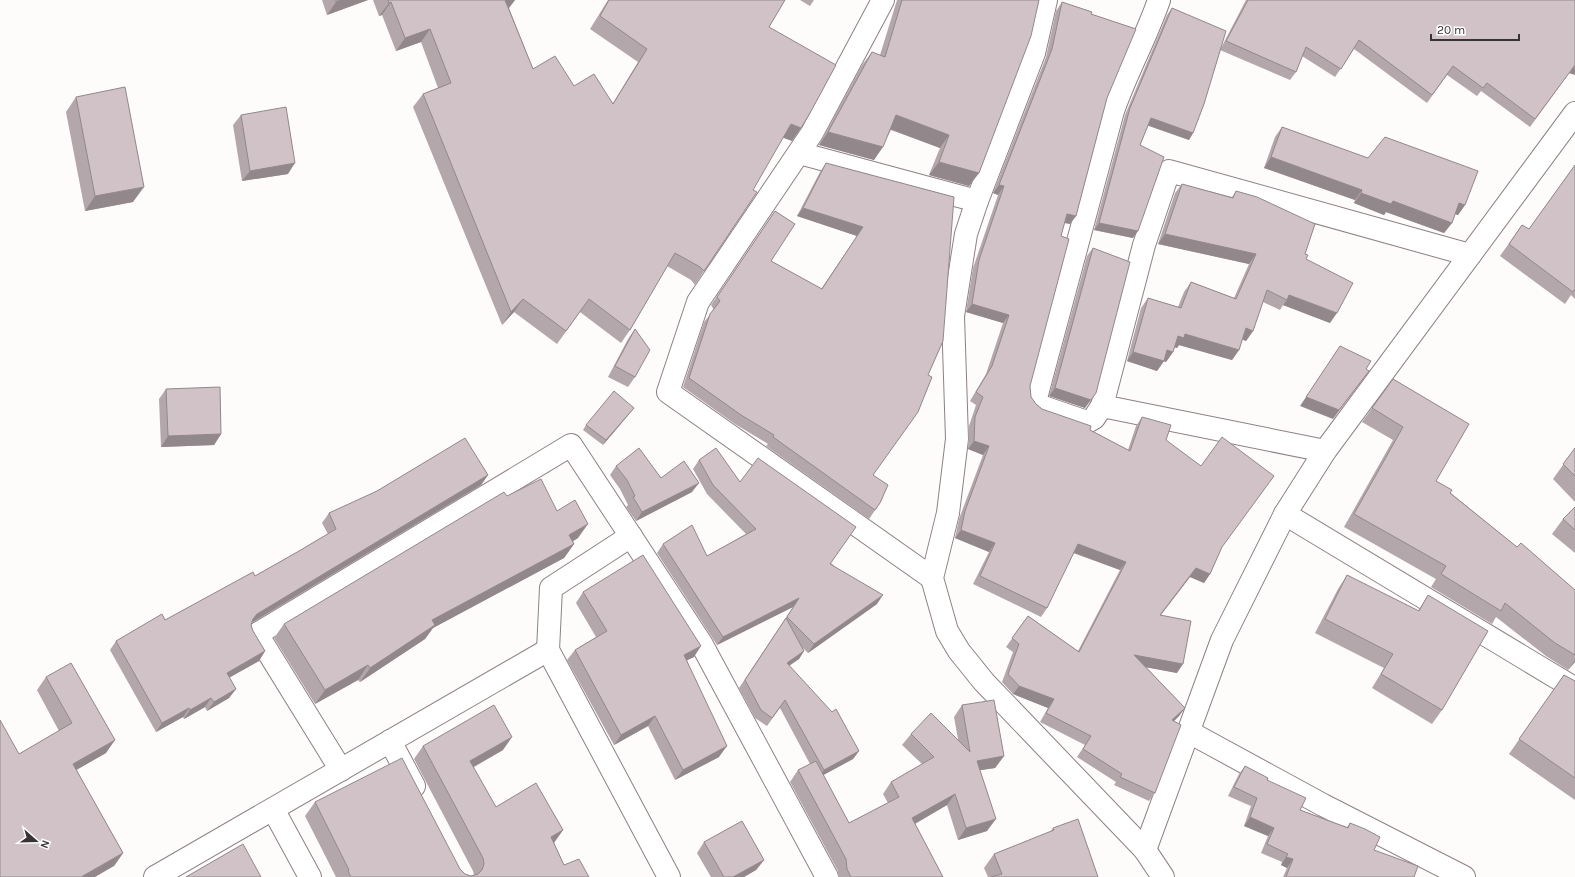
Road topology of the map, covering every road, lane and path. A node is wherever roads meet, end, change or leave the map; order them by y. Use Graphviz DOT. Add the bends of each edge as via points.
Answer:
graph roads {
  1 [pos="883,0"];
  2 [pos="1046,0"];
  3 [pos="1159,0"];
  4 [pos="1575,113"];
  5 [pos="799,152"];
  6 [pos="977,201"];
  7 [pos="1470,255"];
  8 [pos="1102,406"];
  9 [pos="1325,451"];
  10 [pos="1285,514"];
  11 [pos="631,536"];
  12 [pos="932,578"];
  13 [pos="548,650"];
  14 [pos="1569,685"];
  15 [pos="1189,732"];
  16 [pos="390,741"];
  17 [pos="341,770"];
  18 [pos="422,802"];
  19 [pos="272,809"];
  20 [pos="1145,850"];
  21 [pos="155,877"];
  22 [pos="310,877"];
  23 [pos="669,877"];
  24 [pos="827,877"];
  25 [pos="1162,877"];
  26 [pos="1464,877"];
  1 -- 5 [label="street" via="812,133"];
  2 -- 6 [label="street" via="1034,53"];
  3 -- 8 [label="street" via="1113,110 1036,398 1037,403 1043,407 1088,422"];
  4 -- 7 [label="street"];
  5 -- 6 [label="street"];
  5 -- 12 [label="street" via="698,302 668,392"];
  6 -- 12 [label="street" via="966,234 953,316 957,439 948,513"];
  7 -- 8 [label="street" via="1169,171 1144,245"];
  7 -- 9 [label="street"];
  8 -- 9 [label="street"];
  9 -- 10 [label="street"];
  10 -- 14 [label="street"];
  10 -- 15 [label="street" via="1222,640"];
  11 -- 13 [label="street" via="551,588"];
  11 -- 17 [label="street" via="571,445 257,634"];
  11 -- 24 [label="street" via="701,643"];
  12 -- 20 [label="street" via="947,631 984,682"];
  13 -- 16 [label="street"];
  13 -- 23 [label="street"];
  15 -- 20 [label="street"];
  15 -- 26 [label="street" via="1323,805"];
  16 -- 17 [label="street"];
  16 -- 18 [label="street"];
  17 -- 19 [label="street"];
  19 -- 21 [label="street"];
  19 -- 22 [label="street"];
  20 -- 25 [label="street"];
}
